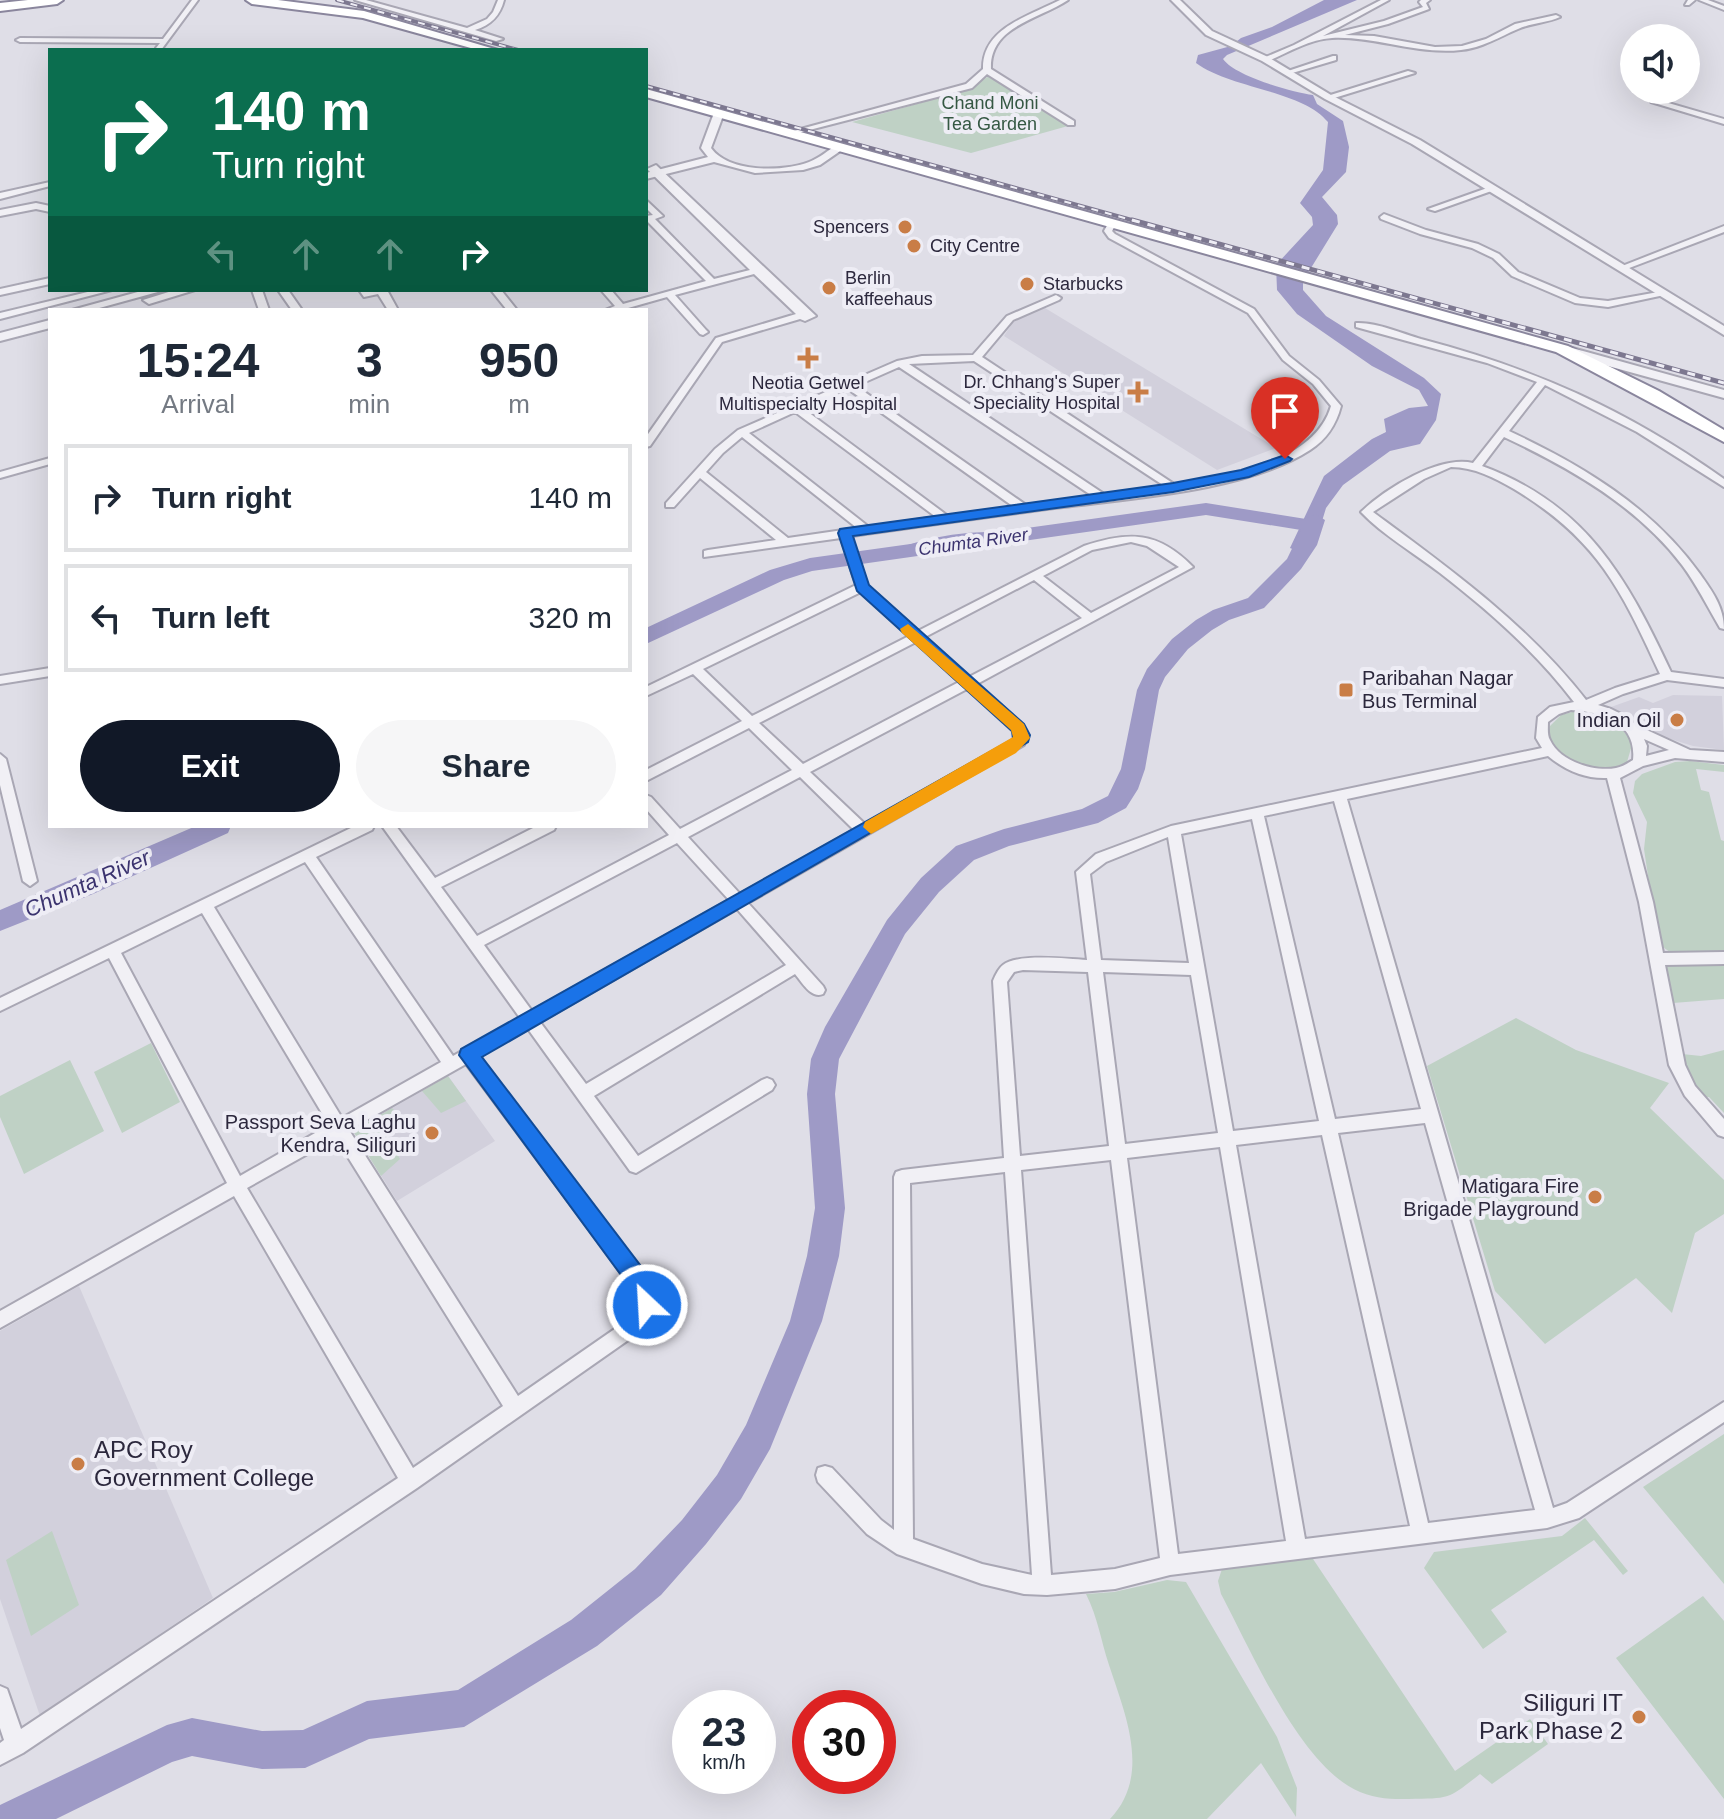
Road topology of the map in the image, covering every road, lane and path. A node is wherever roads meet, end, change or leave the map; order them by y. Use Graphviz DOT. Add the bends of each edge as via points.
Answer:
graph roads {
  1 [pos="57,0"];
  2 [pos="195,0"];
  3 [pos="252,0"];
  4 [pos="358,0"];
  5 [pos="501,0"];
  6 [pos="1065,0"];
  7 [pos="1175,0"];
  8 [pos="1386,0"];
  9 [pos="1427,0"];
  10 [pos="1702,0"];
  11 [pos="0,7"];
  12 [pos="1724,8"];
  13 [pos="1556,17"];
  14 [pos="468,30"];
  15 [pos="1336,37"];
  16 [pos="20,40"];
  17 [pos="1303,43"];
  18 [pos="495,45"];
  19 [pos="162,46"];
  20 [pos="1260,56"];
  21 [pos="1333,58"];
  22 [pos="987,70"];
  23 [pos="1289,72"];
  24 [pos="1411,73"];
  25 [pos="648,94"];
  26 [pos="1328,97"];
  27 [pos="1667,104"];
  28 [pos="719,113"];
  29 [pos="1724,122"];
  30 [pos="1071,123"];
  31 [pos="790,133"];
  32 [pos="841,147"];
  33 [pos="711,157"];
  34 [pos="653,171"];
  35 [pos="48,184"];
  36 [pos="1493,189"];
  37 [pos="0,196"];
  38 [pos="648,205"];
  39 [pos="48,209"];
  40 [pos="1432,209"];
  41 [pos="0,213"];
  42 [pos="1384,217"];
  43 [pos="648,219"];
  44 [pos="1112,224"];
  45 [pos="1724,229"];
  46 [pos="1621,268"];
  47 [pos="759,270"];
  48 [pos="48,281"];
  49 [pos="712,282"];
  50 [pos="0,292"];
  51 [pos="99,292"];
  52 [pos="151,292"];
  53 [pos="181,292"];
  54 [pos="498,292"];
  55 [pos="608,292"];
  56 [pos="669,294"];
  57 [pos="1664,294"];
  58 [pos="1056,298"];
  59 [pos="621,307"];
  60 [pos="86,308"];
  61 [pos="116,308"];
  62 [pos="510,308"];
  63 [pos="617,308"];
  64 [pos="0,316"];
  65 [pos="48,317"];
  66 [pos="48,325"];
  67 [pos="1359,325"];
  68 [pos="0,329"];
  69 [pos="1724,331"];
  70 [pos="703,332"];
  71 [pos="0,337"];
  72 [pos="1562,349"];
  73 [pos="976,358"];
  74 [pos="900,363"];
  75 [pos="1543,381"];
  76 [pos="849,385"];
  77 [pos="1724,394"];
  78 [pos="796,408"];
  79 [pos="742,432"];
  80 [pos="1502,432"];
  81 [pos="1724,437"];
  82 [pos="648,441"];
  83 [pos="48,462"];
  84 [pos="1475,467"];
  85 [pos="699,472"];
  86 [pos="0,475"];
  87 [pos="1724,484"];
  88 [pos="1173,487"];
  89 [pos="1103,498"];
  90 [pos="670,505"];
  91 [pos="1024,509"];
  92 [pos="947,520"];
  93 [pos="866,530"];
  94 [pos="845,533"];
  95 [pos="785,542"];
  96 [pos="708,554"];
  97 [pos="1037,577"];
  98 [pos="862,587"];
  99 [pos="1090,618"];
  100 [pos="1724,625"];
  101 [pos="917,638"];
  102 [pos="694,668"];
  103 [pos="48,672"];
  104 [pos="1667,676"];
  105 [pos="0,680"];
  106 [pos="1724,683"];
  107 [pos="967,684"];
  108 [pos="648,691"];
  109 [pos="1584,706"];
  110 [pos="751,723"];
  111 [pos="1631,728"];
  112 [pos="1550,751"];
  113 [pos="1688,753"];
  114 [pos="1724,757"];
  115 [pos="0,759"];
  116 [pos="1639,762"];
  117 [pos="801,771"];
  118 [pos="648,775"];
  119 [pos="1613,775"];
  120 [pos="1339,795"];
  121 [pos="648,802"];
  122 [pos="1257,813"];
  123 [pos="363,828"];
  124 [pos="390,828"];
  125 [pos="545,828"];
  126 [pos="864,831"];
  127 [pos="1174,831"];
  128 [pos="679,836"];
  129 [pos="307,855"];
  130 [pos="30,881"];
  131 [pos="432,886"];
  132 [pos="739,902"];
  133 [pos="205,905"];
  134 [pos="474,944"];
  135 [pos="112,950"];
  136 [pos="1724,958"];
  137 [pos="1656,959"];
  138 [pos="796,966"];
  139 [pos="1094,966"];
  140 [pos="1198,969"];
  141 [pos="818,990"];
  142 [pos="0,1005"];
  143 [pos="530,1020"];
  144 [pos="468,1055"];
  145 [pos="451,1065"];
  146 [pos="767,1085"];
  147 [pos="583,1094"];
  148 [pos="1431,1115"];
  149 [pos="1329,1127"];
  150 [pos="340,1128"];
  151 [pos="1724,1130"];
  152 [pos="1227,1139"];
  153 [pos="1118,1152"];
  154 [pos="1012,1164"];
  155 [pos="237,1186"];
  156 [pos="0,1320"];
  157 [pos="515,1408"];
  158 [pos="1724,1411"];
  159 [pos="825,1475"];
  160 [pos="410,1481"];
  161 [pos="1547,1519"];
  162 [pos="1421,1534"];
  163 [pos="904,1547"];
  164 [pos="1297,1550"];
  165 [pos="1170,1565"];
  166 [pos="1042,1585"];
  167 [pos="0,1696"];
  168 [pos="8,1751"];
  1 -- 11 [label="highway"];
  2 -- 19 [label="street"];
  3 -- 18 [label="highway" via="379,18"];
  4 -- 14 [label="street"];
  5 -- 14 [label="street" via="489,22"];
  6 -- 22 [label="street" via="998,37 986,55"];
  7 -- 20 [label="street" via="1209,33"];
  8 -- 17 [label="street"];
  9 -- 15 [label="street" via="1422,2 1427,8"];
  10 -- 12 [label="street"];
  13 -- 15 [label="street" via="1462,48"];
  14 -- 18 [label="street"];
  15 -- 17 [label="street"];
  16 -- 19 [label="street"];
  17 -- 20 [label="street"];
  20 -- 23 [label="street"];
  21 -- 23 [label="street"];
  22 -- 30 [label="street"];
  22 -- 31 [label="street" via="958,90"];
  23 -- 26 [label="street"];
  24 -- 26 [label="street"];
  25 -- 28 [label="highway"];
  26 -- 36 [label="street"];
  27 -- 29 [label="street"];
  28 -- 31 [label="highway"];
  28 -- 33 [label="street" via="708,141"];
  31 -- 32 [label="highway"];
  32 -- 33 [label="street" via="813,164 775,169 737,167"];
  32 -- 44 [label="highway"];
  33 -- 34 [label="street"];
  34 -- 47 [label="street"];
  35 -- 37 [label="street"];
  36 -- 40 [label="street"];
  36 -- 46 [label="street"];
  38 -- 43 [label="street" via="659,216"];
  39 -- 41 [label="street"];
  42 -- 57 [label="street" via="1475,246 1515,274 1578,301 1608,304"];
  43 -- 49 [label="street"];
  44 -- 72 [label="highway"];
  44 -- 88 [label="street" via="1112,236 1251,311 1286,358 1336,406 1329,426 1310,446 1244,474"];
  45 -- 46 [label="street"];
  46 -- 57 [label="street"];
  47 -- 49 [label="street"];
  47 -- 82 [label="street" via="811,316 719,340"];
  48 -- 50 [label="street"];
  49 -- 56 [label="street"];
  51 -- 64 [label="street"];
  52 -- 60 [label="street"];
  53 -- 61 [label="street"];
  54 -- 62 [label="street"];
  55 -- 59 [label="street"];
  56 -- 59 [label="street"];
  56 -- 70 [label="street"];
  57 -- 69 [label="street"];
  58 -- 73 [label="street" via="1010,318"];
  59 -- 63 [label="street"];
  65 -- 68 [label="street"];
  66 -- 71 [label="street"];
  67 -- 75 [label="street"];
  72 -- 77 [label="street"];
  72 -- 81 [label="highway"];
  73 -- 74 [label="street"];
  73 -- 88 [label="street"];
  74 -- 76 [label="street"];
  74 -- 89 [label="street"];
  75 -- 80 [label="street"];
  75 -- 87 [label="street" via="1643,431"];
  76 -- 78 [label="street"];
  76 -- 91 [label="street"];
  78 -- 79 [label="street"];
  78 -- 92 [label="street"];
  79 -- 85 [label="street"];
  79 -- 93 [label="street"];
  80 -- 84 [label="street"];
  80 -- 100 [label="street" via="1574,468 1636,511 1691,568"];
  83 -- 86 [label="street"];
  84 -- 104 [label="street" via="1548,506 1600,552 1627,590"];
  84 -- 109 [label="street" via="1443,466 1366,512 1509,624 1566,680"];
  85 -- 90 [label="street"];
  85 -- 95 [label="street"];
  88 -- 89 [label="street"];
  89 -- 91 [label="street"];
  91 -- 92 [label="street"];
  92 -- 93 [label="street"];
  93 -- 94 [label="street"];
  94 -- 95 [label="street"];
  94 -- 98 [label="street"];
  95 -- 96 [label="street"];
  97 -- 99 [label="street"];
  97 -- 99 [label="street" via="1088,548 1133,538 1148,540 1187,567"];
  97 -- 101 [label="street"];
  98 -- 101 [label="street"];
  98 -- 102 [label="street"];
  99 -- 107 [label="street"];
  101 -- 107 [label="street"];
  101 -- 110 [label="street"];
  102 -- 108 [label="street"];
  102 -- 110 [label="street"];
  103 -- 105 [label="street"];
  104 -- 106 [label="street"];
  104 -- 109 [label="street"];
  107 -- 117 [label="street"];
  107 -- 126 [label="street" via="1018,728 1020,742"];
  109 -- 111 [label="street" via="1615,716"];
  109 -- 112 [label="street" via="1558,708 1542,720 1542,738"];
  110 -- 117 [label="street"];
  110 -- 118 [label="street"];
  111 -- 113 [label="street"];
  111 -- 116 [label="street" via="1642,745"];
  112 -- 119 [label="street" via="1574,768"];
  112 -- 120 [label="street"];
  113 -- 114 [label="street"];
  113 -- 116 [label="street"];
  115 -- 130 [label="street"];
  116 -- 119 [label="street"];
  117 -- 126 [label="street"];
  117 -- 128 [label="street"];
  119 -- 137 [label="street"];
  120 -- 122 [label="street"];
  120 -- 148 [label="street"];
  121 -- 128 [label="street"];
  122 -- 127 [label="street"];
  122 -- 149 [label="street"];
  123 -- 129 [label="street"];
  124 -- 131 [label="street"];
  125 -- 131 [label="street"];
  126 -- 132 [label="street"];
  127 -- 139 [label="street" via="1101,858 1083,872"];
  127 -- 140 [label="street"];
  128 -- 132 [label="street"];
  128 -- 134 [label="street"];
  129 -- 133 [label="street"];
  129 -- 145 [label="street"];
  131 -- 134 [label="street"];
  132 -- 138 [label="street"];
  132 -- 143 [label="street"];
  133 -- 135 [label="street"];
  133 -- 150 [label="street"];
  134 -- 143 [label="street"];
  135 -- 142 [label="street"];
  135 -- 155 [label="street"];
  136 -- 137 [label="street"];
  137 -- 151 [label="street" via="1677,1065 1690,1091"];
  138 -- 141 [label="street"];
  138 -- 147 [label="street"];
  139 -- 140 [label="street"];
  139 -- 153 [label="street"];
  139 -- 154 [label="street" via="1023,964 1009,968 1000,981"];
  140 -- 152 [label="street"];
  143 -- 144 [label="street"];
  143 -- 147 [label="street"];
  144 -- 145 [label="street"];
  144 -- 157 [label="street" via="646,1295 644,1315 632,1329"];
  145 -- 150 [label="street"];
  146 -- 147 [label="street" via="636,1166"];
  148 -- 149 [label="street"];
  148 -- 161 [label="street"];
  149 -- 152 [label="street"];
  149 -- 162 [label="street"];
  150 -- 155 [label="street"];
  150 -- 157 [label="street"];
  152 -- 153 [label="street"];
  152 -- 164 [label="street"];
  153 -- 154 [label="street"];
  153 -- 165 [label="street"];
  154 -- 163 [label="street" via="902,1177"];
  154 -- 166 [label="street"];
  155 -- 156 [label="street"];
  155 -- 160 [label="street"];
  157 -- 160 [label="street"];
  158 -- 161 [label="street" via="1572,1511"];
  159 -- 163 [label="street" via="874,1527"];
  160 -- 168 [label="street"];
  161 -- 162 [label="street"];
  162 -- 164 [label="street"];
  163 -- 166 [label="street" via="982,1574"];
  164 -- 165 [label="street"];
  165 -- 166 [label="street" via="1115,1579"];
  167 -- 168 [label="street"];
}
